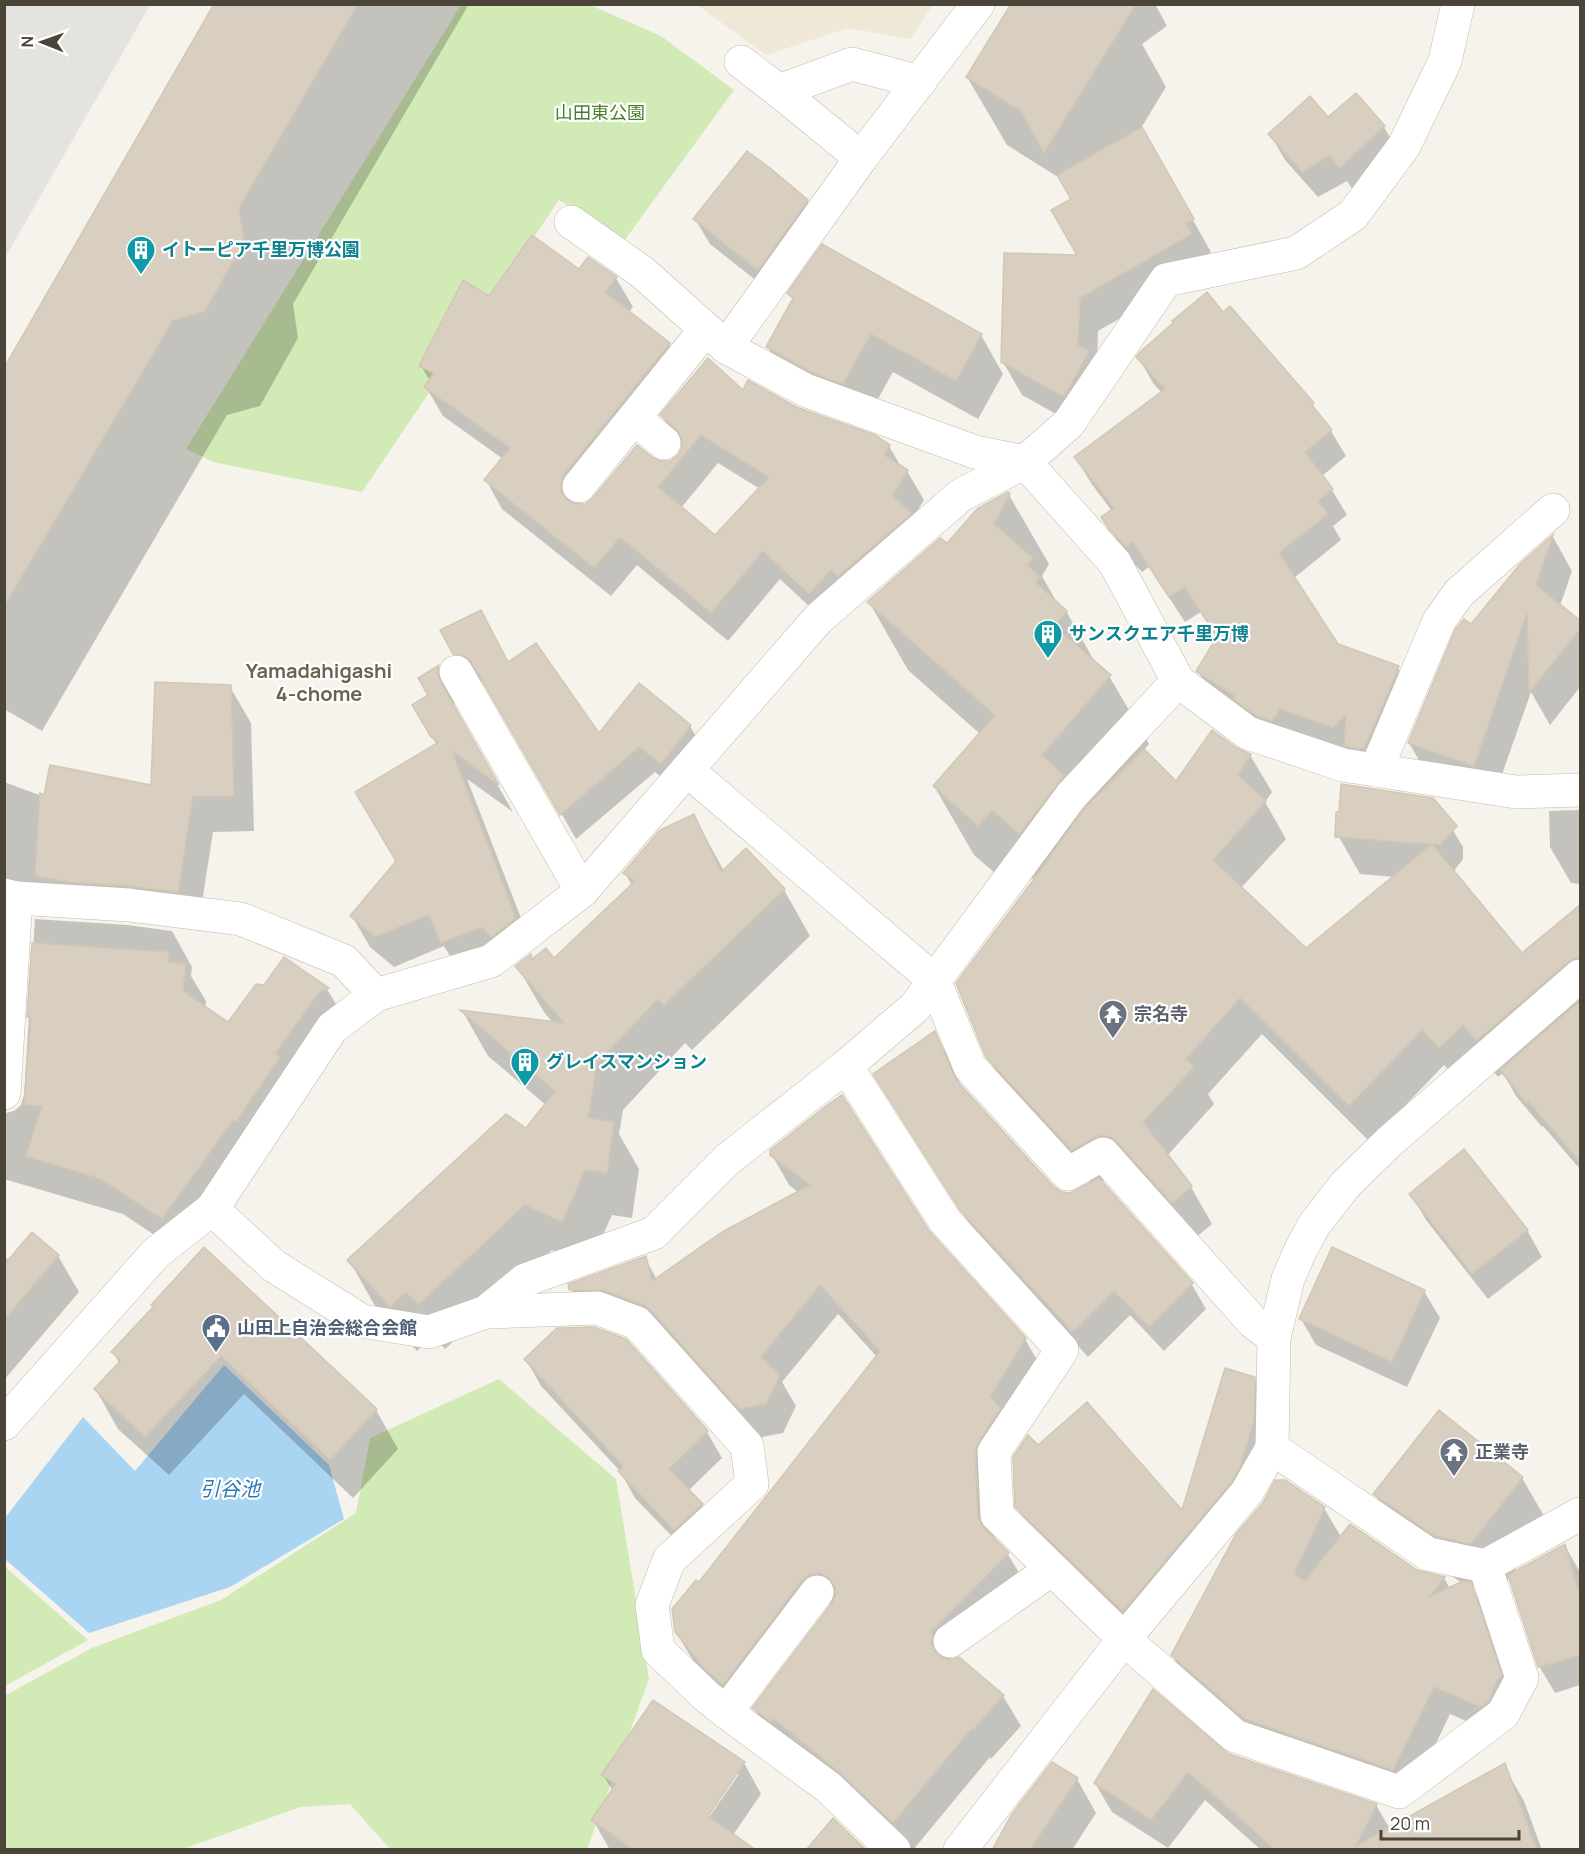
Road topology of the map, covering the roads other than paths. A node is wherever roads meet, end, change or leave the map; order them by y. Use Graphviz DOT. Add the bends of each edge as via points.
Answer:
graph roads {
  1 [pos="978,4"];
  2 [pos="1458,4"];
  3 [pos="741,62"];
  4 [pos="920,82"];
  5 [pos="779,91"];
  6 [pos="861,158"];
  7 [pos="571,222"];
  8 [pos="716,339"];
  9 [pos="634,417"];
  10 [pos="664,443"];
  11 [pos="1025,462"];
  12 [pos="579,486"];
  13 [pos="1553,510"];
  14 [pos="456,672"];
  15 [pos="1178,681"];
  16 [pos="687,770"];
  17 [pos="1376,770"];
  18 [pos="1581,790"];
  19 [pos="582,891"];
  20 [pos="10,897"];
  21 [pos="1581,976"];
  22 [pos="934,980"];
  23 [pos="376,995"];
  24 [pos="846,1066"];
  25 [pos="4,1093"];
  26 [pos="212,1209"];
  27 [pos="486,1312"];
  28 [pos="1274,1338"];
  29 [pos="4,1424"];
  30 [pos="1272,1448"];
  31 [pos="1576,1516"];
  32 [pos="1485,1566"];
  33 [pos="1052,1569"];
  34 [pos="817,1593"];
  35 [pos="1124,1639"];
  36 [pos="950,1641"];
  37 [pos="726,1712"];
  38 [pos="894,1850"];
  39 [pos="960,1850"];
  1 -- 4 [label="street"];
  2 -- 11 [label="street" via="1444,61 1404,146 1353,215 1296,253 1166,280 1069,423"];
  3 -- 5 [label="street"];
  4 -- 5 [label="street" via="852,64"];
  4 -- 6 [label="street"];
  5 -- 6 [label="street"];
  6 -- 8 [label="street"];
  7 -- 8 [label="street" via="642,272"];
  8 -- 9 [label="street"];
  8 -- 11 [label="street" via="806,390 975,452"];
  9 -- 10 [label="street"];
  9 -- 12 [label="street"];
  11 -- 15 [label="street" via="1115,563"];
  11 -- 16 [label="street" via="961,495 818,619"];
  13 -- 17 [label="street" via="1459,593 1439,621"];
  14 -- 19 [label="street"];
  15 -- 17 [label="street" via="1248,733 1343,765"];
  15 -- 22 [label="street" via="1071,796"];
  16 -- 19 [label="street"];
  16 -- 22 [label="street"];
  17 -- 18 [label="street" via="1516,792"];
  19 -- 23 [label="street" via="491,961"];
  20 -- 23 [label="street" via="129,905 241,919 344,961"];
  20 -- 25 [label="street"];
  21 -- 28 [label="street" via="1346,1184 1314,1225 1300,1251 1288,1280"];
  22 -- 24 [label="street" via="915,1007"];
  22 -- 28 [label="street" via="970,1067 1068,1174 1103,1154 1252,1322"];
  23 -- 26 [label="street" via="332,1028"];
  24 -- 27 [label="street" via="728,1159 654,1233 525,1280"];
  24 -- 33 [label="street" via="945,1221 1062,1350 994,1452 997,1515"];
  26 -- 27 [label="street" via="274,1266 362,1321 429,1332"];
  26 -- 29 [label="street" via="156,1253"];
  27 -- 37 [label="street" via="597,1308 637,1323 747,1446 752,1484 669,1560 652,1605 658,1650"];
  28 -- 30 [label="street"];
  30 -- 32 [label="street" via="1428,1554"];
  30 -- 35 [label="street" via="1246,1492"];
  31 -- 32 [label="street"];
  32 -- 35 [label="street" via="1522,1678 1503,1714 1399,1792 1235,1736"];
  33 -- 35 [label="street"];
  33 -- 36 [label="street"];
  34 -- 37 [label="street"];
  35 -- 39 [label="street"];
  37 -- 38 [label="street" via="828,1787"];
}
